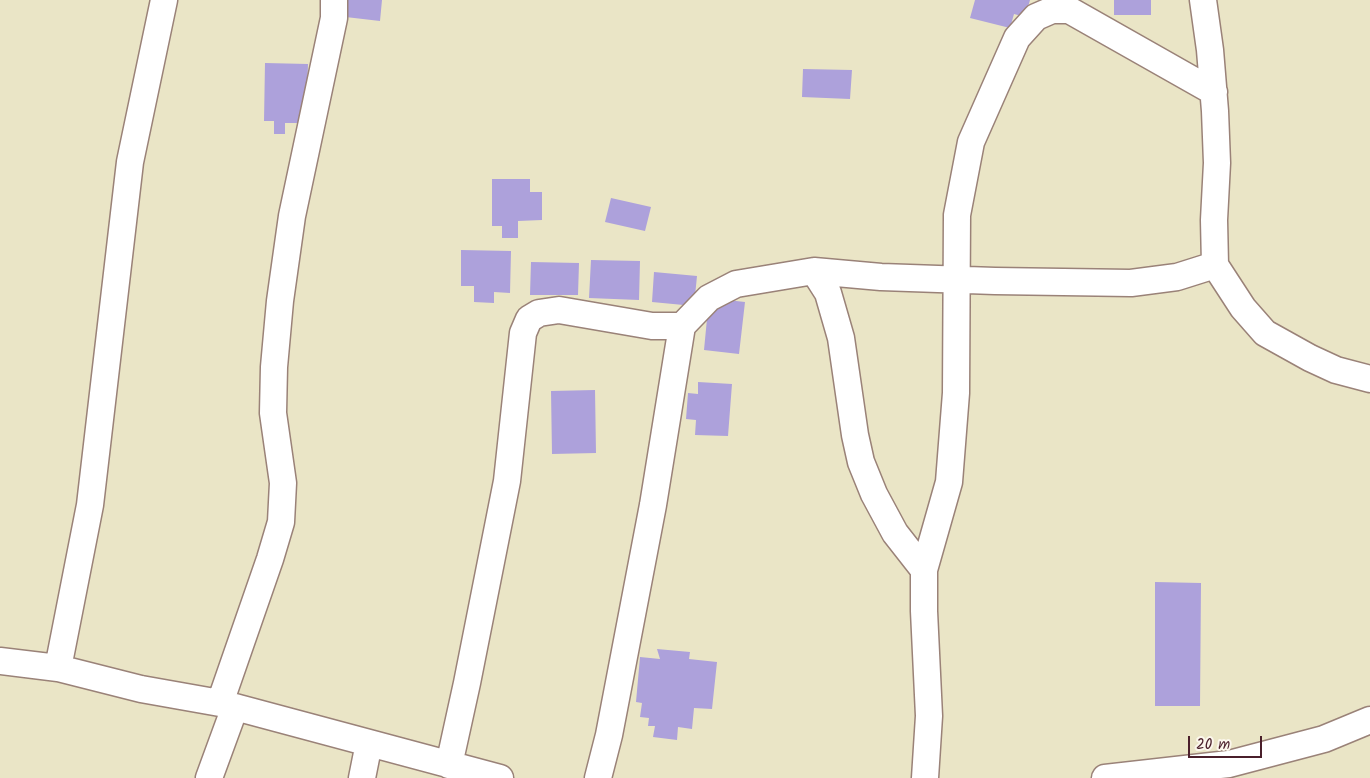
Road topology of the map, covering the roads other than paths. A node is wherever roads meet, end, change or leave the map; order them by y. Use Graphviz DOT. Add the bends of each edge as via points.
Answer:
graph roads {
  1 [pos="164,0"];
  2 [pos="334,0"];
  3 [pos="1203,0"];
  4 [pos="1214,92"];
  5 [pos="1215,265"];
  6 [pos="814,271"];
  7 [pos="956,279"];
  8 [pos="682,326"];
  9 [pos="1370,380"];
  10 [pos="924,570"];
  11 [pos="0,661"];
  12 [pos="58,668"];
  13 [pos="227,705"];
  14 [pos="1370,720"];
  15 [pos="369,744"];
  16 [pos="449,765"];
  17 [pos="1230,771"];
  18 [pos="209,778"];
  19 [pos="362,778"];
  20 [pos="500,778"];
  21 [pos="598,778"];
  22 [pos="925,778"];
  23 [pos="1105,778"];
  1 -- 12 [label="street" via="130,162 90,505"];
  2 -- 13 [label="street" via="334,18 292,216 280,301 272,413 283,483 280,522"];
  3 -- 4 [label="street"];
  4 -- 5 [label="street" via="1217,163"];
  4 -- 7 [label="street" via="1069,10 1052,10 1036,17 1017,38 971,142 957,215"];
  5 -- 7 [label="street" via="1177,277 1131,283"];
  5 -- 9 [label="street" via="1243,308 1265,332 1310,358"];
  6 -- 7 [label="street"];
  6 -- 8 [label="street" via="736,284 709,298"];
  6 -- 10 [label="street" via="828,293 841,338 861,462 895,533"];
  7 -- 10 [label="street" via="956,393 949,482"];
  8 -- 16 [label="street" via="652,326 559,310 539,313 529,319 523,333 507,481"];
  8 -- 21 [label="street" via="653,505"];
  10 -- 22 [label="street" via="929,716"];
  11 -- 12 [label="street"];
  12 -- 13 [label="street"];
  13 -- 15 [label="street"];
  13 -- 18 [label="street"];
  14 -- 17 [label="street"];
  15 -- 16 [label="street"];
  15 -- 19 [label="street"];
  16 -- 20 [label="street"];
  17 -- 23 [label="street"];
}
